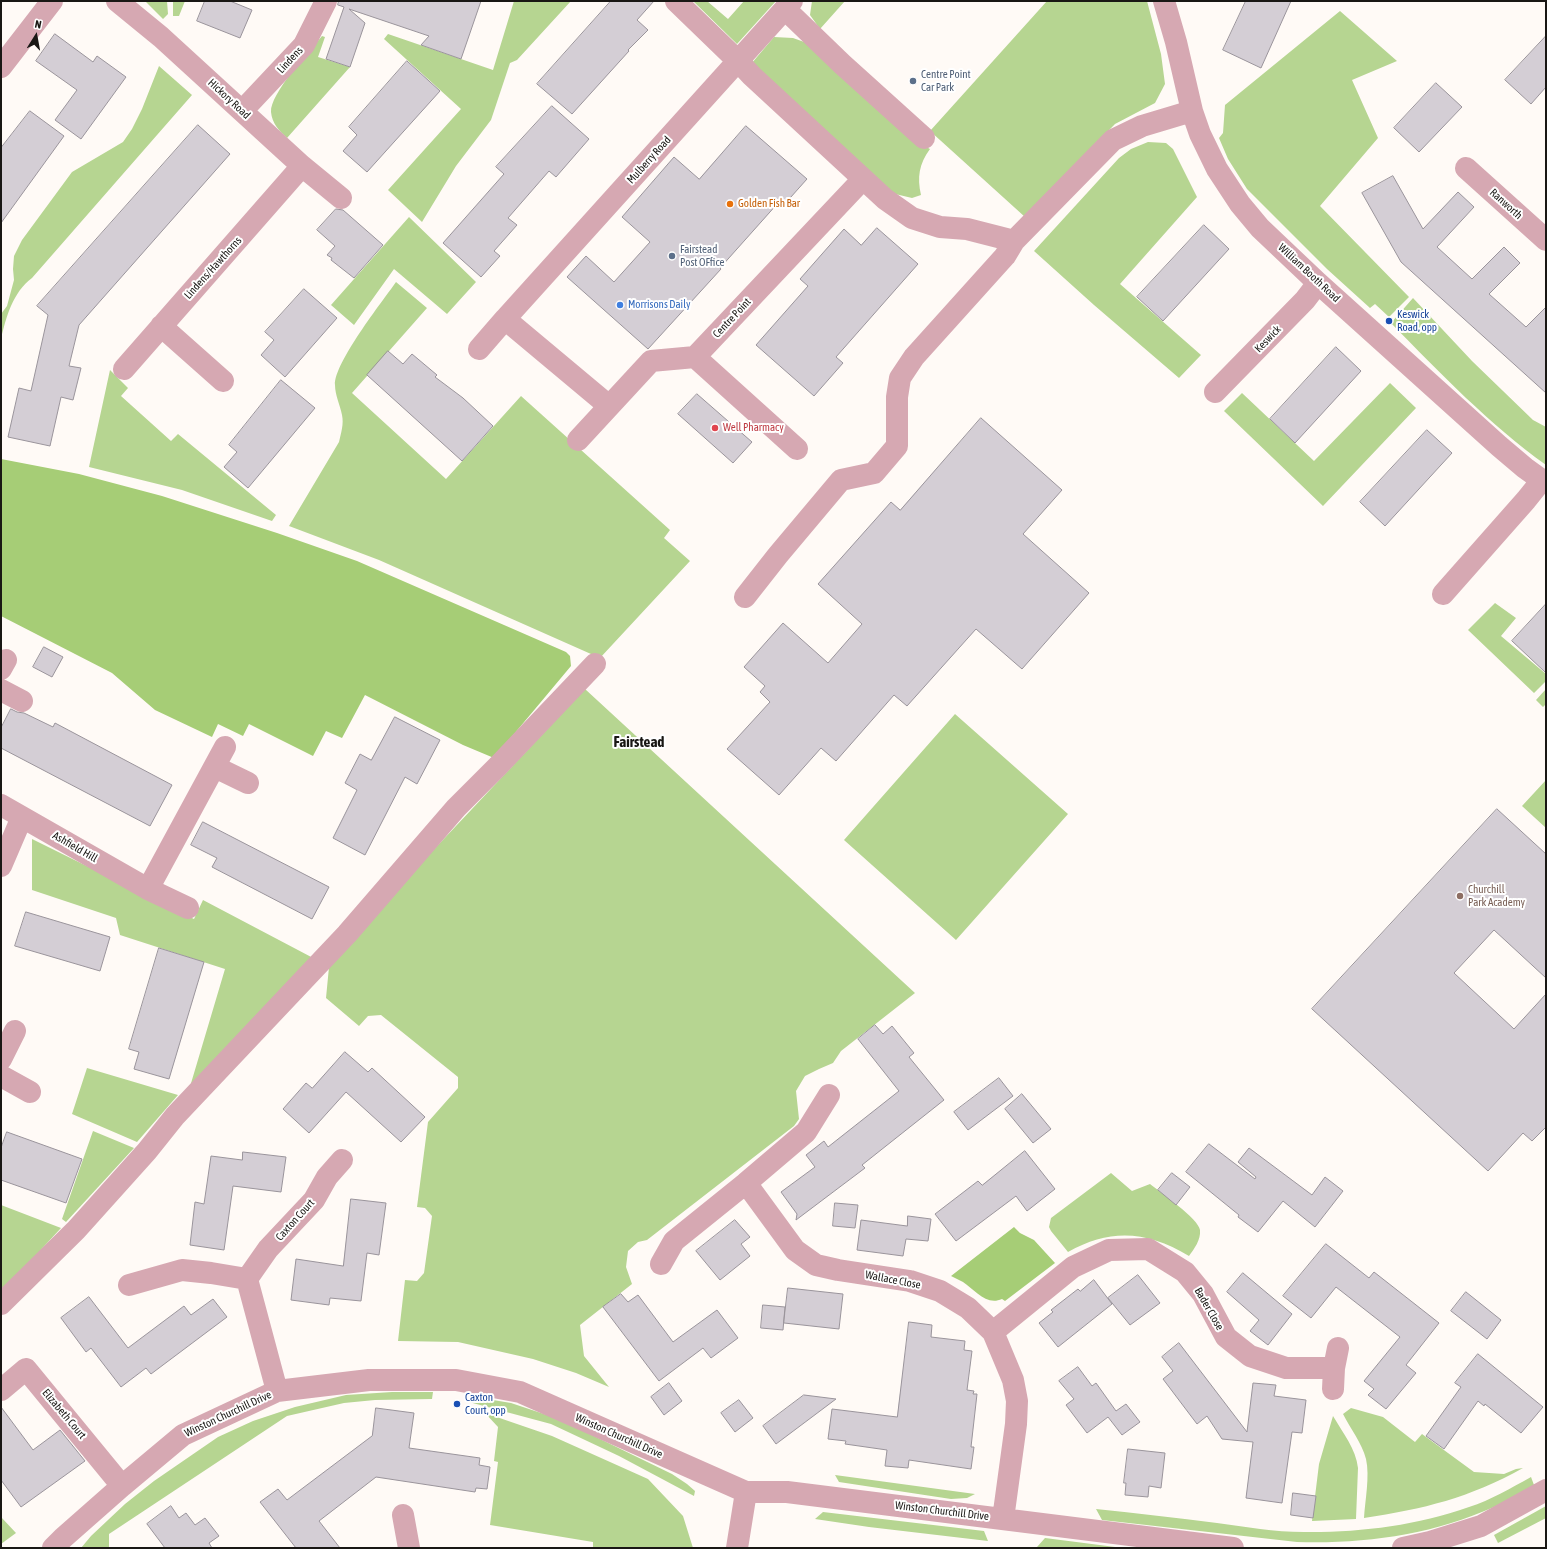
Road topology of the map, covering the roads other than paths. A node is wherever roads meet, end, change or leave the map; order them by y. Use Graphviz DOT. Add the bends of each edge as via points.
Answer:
graph roads {
  1 [pos="52,1"];
  2 [pos="117,1"];
  3 [pos="326,1"];
  4 [pos="676,1"];
  5 [pos="1164,1"];
  6 [pos="788,5"];
  7 [pos="738,61"];
  8 [pos="1,67"];
  9 [pos="242,111"];
  10 [pos="1192,111"];
  11 [pos="924,138"];
  12 [pos="302,166"];
  13 [pos="1466,168"];
  14 [pos="863,179"];
  15 [pos="341,198"];
  16 [pos="1546,240"];
  17 [pos="1014,241"];
  18 [pos="1318,283"];
  19 [pos="505,319"];
  20 [pos="161,326"];
  21 [pos="479,349"];
  22 [pos="695,357"];
  23 [pos="124,369"];
  24 [pos="223,381"];
  25 [pos="1215,392"];
  26 [pos="609,406"];
  27 [pos="578,440"];
  28 [pos="797,449"];
  29 [pos="1544,481"];
  30 [pos="1443,594"];
  31 [pos="745,597"];
  32 [pos="595,664"];
  33 [pos="1,690"];
  34 [pos="22,701"];
  35 [pos="225,747"];
  36 [pos="215,767"];
  37 [pos="248,783"];
  38 [pos="1,805"];
  39 [pos="22,817"];
  40 [pos="1,866"];
  41 [pos="148,889"];
  42 [pos="188,908"];
  43 [pos="15,1031"];
  44 [pos="1,1059"];
  45 [pos="1,1076"];
  46 [pos="30,1092"];
  47 [pos="829,1095"];
  48 [pos="342,1160"];
  49 [pos="746,1183"];
  50 [pos="661,1264"];
  51 [pos="247,1279"];
  52 [pos="129,1285"];
  53 [pos="1,1304"];
  54 [pos="993,1332"];
  55 [pos="1335,1368"];
  56 [pos="1,1390"];
  57 [pos="277,1391"];
  58 [pos="122,1486"];
  59 [pos="1546,1490"];
  60 [pos="746,1492"];
  61 [pos="403,1515"];
  62 [pos="1003,1519"];
  63 [pos="53,1548"];
  64 [pos="409,1548"];
  65 [pos="737,1548"];
  66 [pos="1233,1548"];
  67 [pos="1403,1548"];
  1 -- 8 [label="street"];
  2 -- 9 [label="street, Hickory Road" via="161,37"];
  3 -- 9 [label="street, Lindens" via="304,45"];
  4 -- 7 [label="street"];
  5 -- 10 [label="street, William Booth Road"];
  6 -- 7 [label="street, Mulberry Road"];
  6 -- 11 [label="street" via="842,64"];
  7 -- 14 [label="street"];
  7 -- 19 [label="street, Mulberry Road"];
  9 -- 12 [label="street, Hickory Road"];
  10 -- 17 [label="street" via="1142,126 1113,140"];
  10 -- 18 [label="street, William Booth Road" via="1217,169 1240,204 1260,228"];
  12 -- 15 [label="street, Hickory Road"];
  12 -- 20 [label="street, Lindens/Hawthorns"];
  13 -- 16 [label="street, Ranworth"];
  14 -- 17 [label="street" via="912,218 940,227 967,228"];
  14 -- 22 [label="street, Centre Point"];
  17 -- 31 [label="street" via="1005,256 914,357 900,378 897,398 897,446 874,473 841,480"];
  18 -- 25 [label="street, Keswick" via="1305,300"];
  18 -- 29 [label="street, William Booth Road" via="1499,446"];
  19 -- 21 [label="street, Mulberry Road"];
  19 -- 26 [label="street"];
  20 -- 23 [label="street, Lindens/Hawthorns"];
  20 -- 24 [label="street"];
  22 -- 26 [label="street" via="651,361"];
  22 -- 28 [label="street"];
  26 -- 27 [label="street"];
  29 -- 30 [label="street"];
  32 -- 53 [label="street" via="456,808 303,983 175,1116 76,1230"];
  33 -- 34 [label="street"];
  35 -- 36 [label="street"];
  36 -- 37 [label="street"];
  36 -- 41 [label="street"];
  38 -- 39 [label="street, Ashfield Hill"];
  39 -- 40 [label="street"];
  39 -- 41 [label="street, Ashfield Hill"];
  41 -- 42 [label="street, Ashfield Hill"];
  43 -- 44 [label="street"];
  45 -- 46 [label="street"];
  47 -- 49 [label="street" via="806,1132"];
  48 -- 51 [label="street, Caxton Court" via="327,1177 314,1200 268,1249"];
  49 -- 50 [label="street" via="674,1241"];
  49 -- 54 [label="street, Wallace Close" via="795,1250 816,1265 910,1281 940,1291 968,1308"];
  51 -- 52 [label="street" via="182,1270"];
  51 -- 57 [label="street"];
  54 -- 55 [label="street, Bader Close" via="1073,1267 1109,1250 1148,1249 1185,1272 1203,1294 1226,1337 1250,1356 1286,1368"];
  54 -- 62 [label="street, Wallace Close" via="1013,1380 1017,1401"];
  56 -- 58 [label="street, Elizabeth Court" via="26,1369"];
  57 -- 58 [label="street, Winston Churchill Drive" via="183,1435"];
  57 -- 60 [label="street, Winston Churchill Drive" via="377,1380 456,1380 520,1392"];
  58 -- 63 [label="street, Winston Churchill Drive"];
  59 -- 67 [label="street" via="1481,1526"];
  60 -- 62 [label="street, Winston Churchill Drive" via="786,1492"];
  60 -- 65 [label="street"];
  61 -- 64 [label="street"];
  62 -- 66 [label="street, Winston Churchill Drive"];
}
